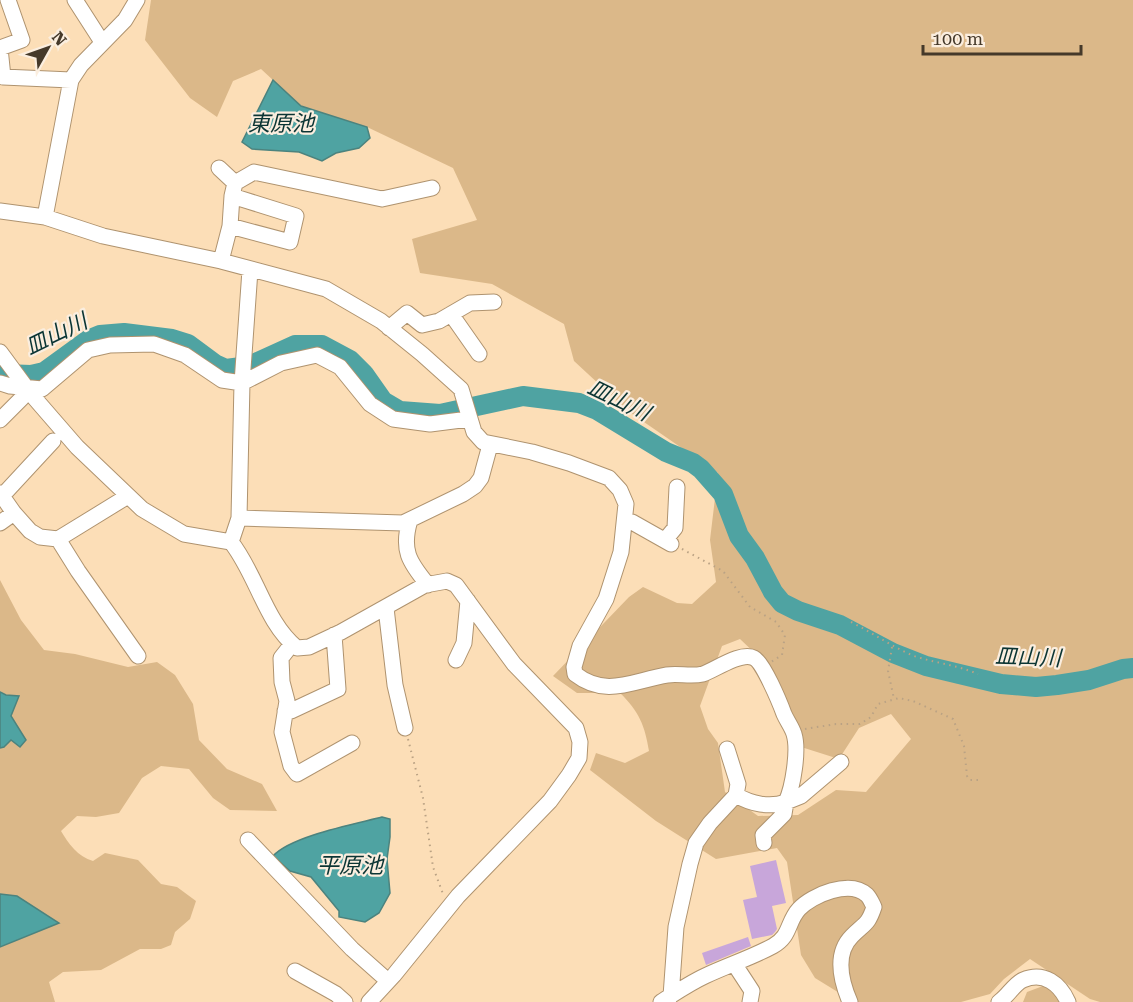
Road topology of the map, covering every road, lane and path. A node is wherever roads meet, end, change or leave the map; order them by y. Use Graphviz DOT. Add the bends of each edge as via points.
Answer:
graph roads {
  1 [pos="8,0"];
  2 [pos="75,0"];
  3 [pos="137,0"];
  4 [pos="102,42"];
  5 [pos="0,48"];
  6 [pos="71,80"];
  7 [pos="219,168"];
  8 [pos="432,188"];
  9 [pos="233,190"];
  10 [pos="0,211"];
  11 [pos="45,217"];
  12 [pos="230,226"];
  13 [pos="220,261"];
  14 [pos="250,270"];
  15 [pos="494,302"];
  16 [pos="451,314"];
  17 [pos="389,328"];
  18 [pos="0,352"];
  19 [pos="479,354"];
  20 [pos="0,383"];
  21 [pos="242,383"];
  22 [pos="27,388"];
  23 [pos="467,411"];
  24 [pos="0,420"];
  25 [pos="52,441"];
  26 [pos="490,445"];
  27 [pos="677,487"];
  28 [pos="1,494"];
  29 [pos="128,496"];
  30 [pos="14,513"];
  31 [pos="239,518"];
  32 [pos="410,520"];
  33 [pos="625,522"];
  34 [pos="0,523"];
  35 [pos="58,538"];
  36 [pos="231,542"];
  37 [pos="668,542"];
  38 [pos="428,585"];
  39 [pos="468,601"];
  40 [pos="386,608"];
  41 [pos="851,622"];
  42 [pos="334,635"];
  43 [pos="292,644"];
  44 [pos="892,647"];
  45 [pos="138,656"];
  46 [pos="456,660"];
  47 [pos="760,665"];
  48 [pos="978,674"];
  49 [pos="894,699"];
  50 [pos="285,711"];
  51 [pos="405,728"];
  52 [pos="794,734"];
  53 [pos="352,743"];
  54 [pos="727,749"];
  55 [pos="841,762"];
  56 [pos="980,780"];
  57 [pos="736,795"];
  58 [pos="786,802"];
  59 [pos="248,840"];
  60 [pos="764,843"];
  61 [pos="449,906"];
  62 [pos="735,965"];
  63 [pos="295,971"];
  64 [pos="388,981"];
  65 [pos="666,999"];
  66 [pos="345,1002"];
  67 [pos="369,1002"];
  68 [pos="750,1002"];
  69 [pos="850,1002"];
  70 [pos="999,1002"];
  71 [pos="1068,1002"];
  1 -- 5 [label="street" via="22,40"];
  2 -- 4 [label="street"];
  3 -- 4 [label="street" via="125,20"];
  4 -- 6 [label="street"];
  5 -- 6 [label="street" via="3,77"];
  6 -- 11 [label="street"];
  7 -- 9 [label="street"];
  8 -- 9 [label="street" via="382,199 254,172"];
  9 -- 12 [label="street"];
  9 -- 12 [label="street" via="296,216 290,242"];
  10 -- 11 [label="street"];
  11 -- 13 [label="street" via="103,236"];
  12 -- 13 [label="street"];
  13 -- 14 [label="street"];
  14 -- 17 [label="street" via="326,289"];
  14 -- 21 [label="street"];
  15 -- 16 [label="street" via="470,303"];
  16 -- 17 [label="street" via="422,325 406,313"];
  16 -- 19 [label="street"];
  17 -- 23 [label="street" via="461,389"];
  18 -- 22 [label="street"];
  20 -- 22 [label="street"];
  21 -- 22 [label="street" via="222,380 185,355 154,344 110,345 88,350 42,389"];
  21 -- 23 [label="street" via="280,363 316,355 340,367 370,404 393,419 430,424"];
  21 -- 31 [label="street"];
  22 -- 24 [label="street"];
  22 -- 29 [label="street" via="77,447"];
  23 -- 26 [label="street" via="474,432"];
  25 -- 28 [label="street"];
  26 -- 32 [label="street" via="475,486"];
  26 -- 33 [label="street" via="542,455 609,478 626,504"];
  27 -- 37 [label="street" via="675,528"];
  28 -- 30 [label="street"];
  29 -- 35 [label="street"];
  29 -- 36 [label="street" via="142,510 175,530"];
  30 -- 34 [label="street"];
  30 -- 35 [label="street" via="40,537"];
  31 -- 32 [label="street" via="403,523"];
  31 -- 36 [label="street"];
  32 -- 38 [label="street" via="405,545 409,558"];
  33 -- 37 [label="street"];
  33 -- 47 [label="street" via="621,552 606,599 580,646 575,674 592,686 613,687 669,674 696,675 745,657 753,657"];
  35 -- 45 [label="street"];
  36 -- 43 [label="street" via="244,558 283,637"];
  37 -- 47 [label="path" via="723,571 750,607 781,627 785,639 782,656"];
  38 -- 39 [label="street" via="447,581 456,585"];
  38 -- 40 [label="street"];
  39 -- 46 [label="street" via="464,643"];
  39 -- 61 [label="street" via="514,664 576,728 580,742 579,758 550,801"];
  40 -- 42 [label="street"];
  40 -- 51 [label="street" via="395,685"];
  41 -- 44 [label="path"];
  42 -- 43 [label="street" via="309,647 297,648"];
  42 -- 50 [label="street" via="338,689"];
  43 -- 50 [label="street" via="281,658"];
  44 -- 48 [label="path"];
  44 -- 49 [label="path" via="888,671"];
  47 -- 52 [label="street"];
  49 -- 52 [label="path" via="878,704 871,717 860,724 809,728"];
  49 -- 56 [label="path" via="913,701 953,719 963,746 967,776"];
  50 -- 53 [label="street" via="282,732 297,774"];
  51 -- 61 [label="path" via="423,798 433,867"];
  52 -- 58 [label="street" via="791,791"];
  54 -- 57 [label="street" via="738,784"];
  55 -- 58 [label="street" via="801,796"];
  57 -- 58 [label="street" via="762,804"];
  57 -- 65 [label="street" via="696,843 676,927"];
  58 -- 60 [label="street" via="784,814 763,835"];
  59 -- 64 [label="street"];
  61 -- 64 [label="street"];
  62 -- 65 [label="street" via="704,976"];
  62 -- 68 [label="street" via="752,991"];
  62 -- 69 [label="street" via="776,945 786,936 800,908 814,898 831,890 851,889 866,894 874,907 869,922 843,947 840,962"];
  63 -- 66 [label="street"];
  64 -- 67 [label="street"];
  70 -- 71 [label="street" via="1022,980 1037,977 1056,984"];
}
